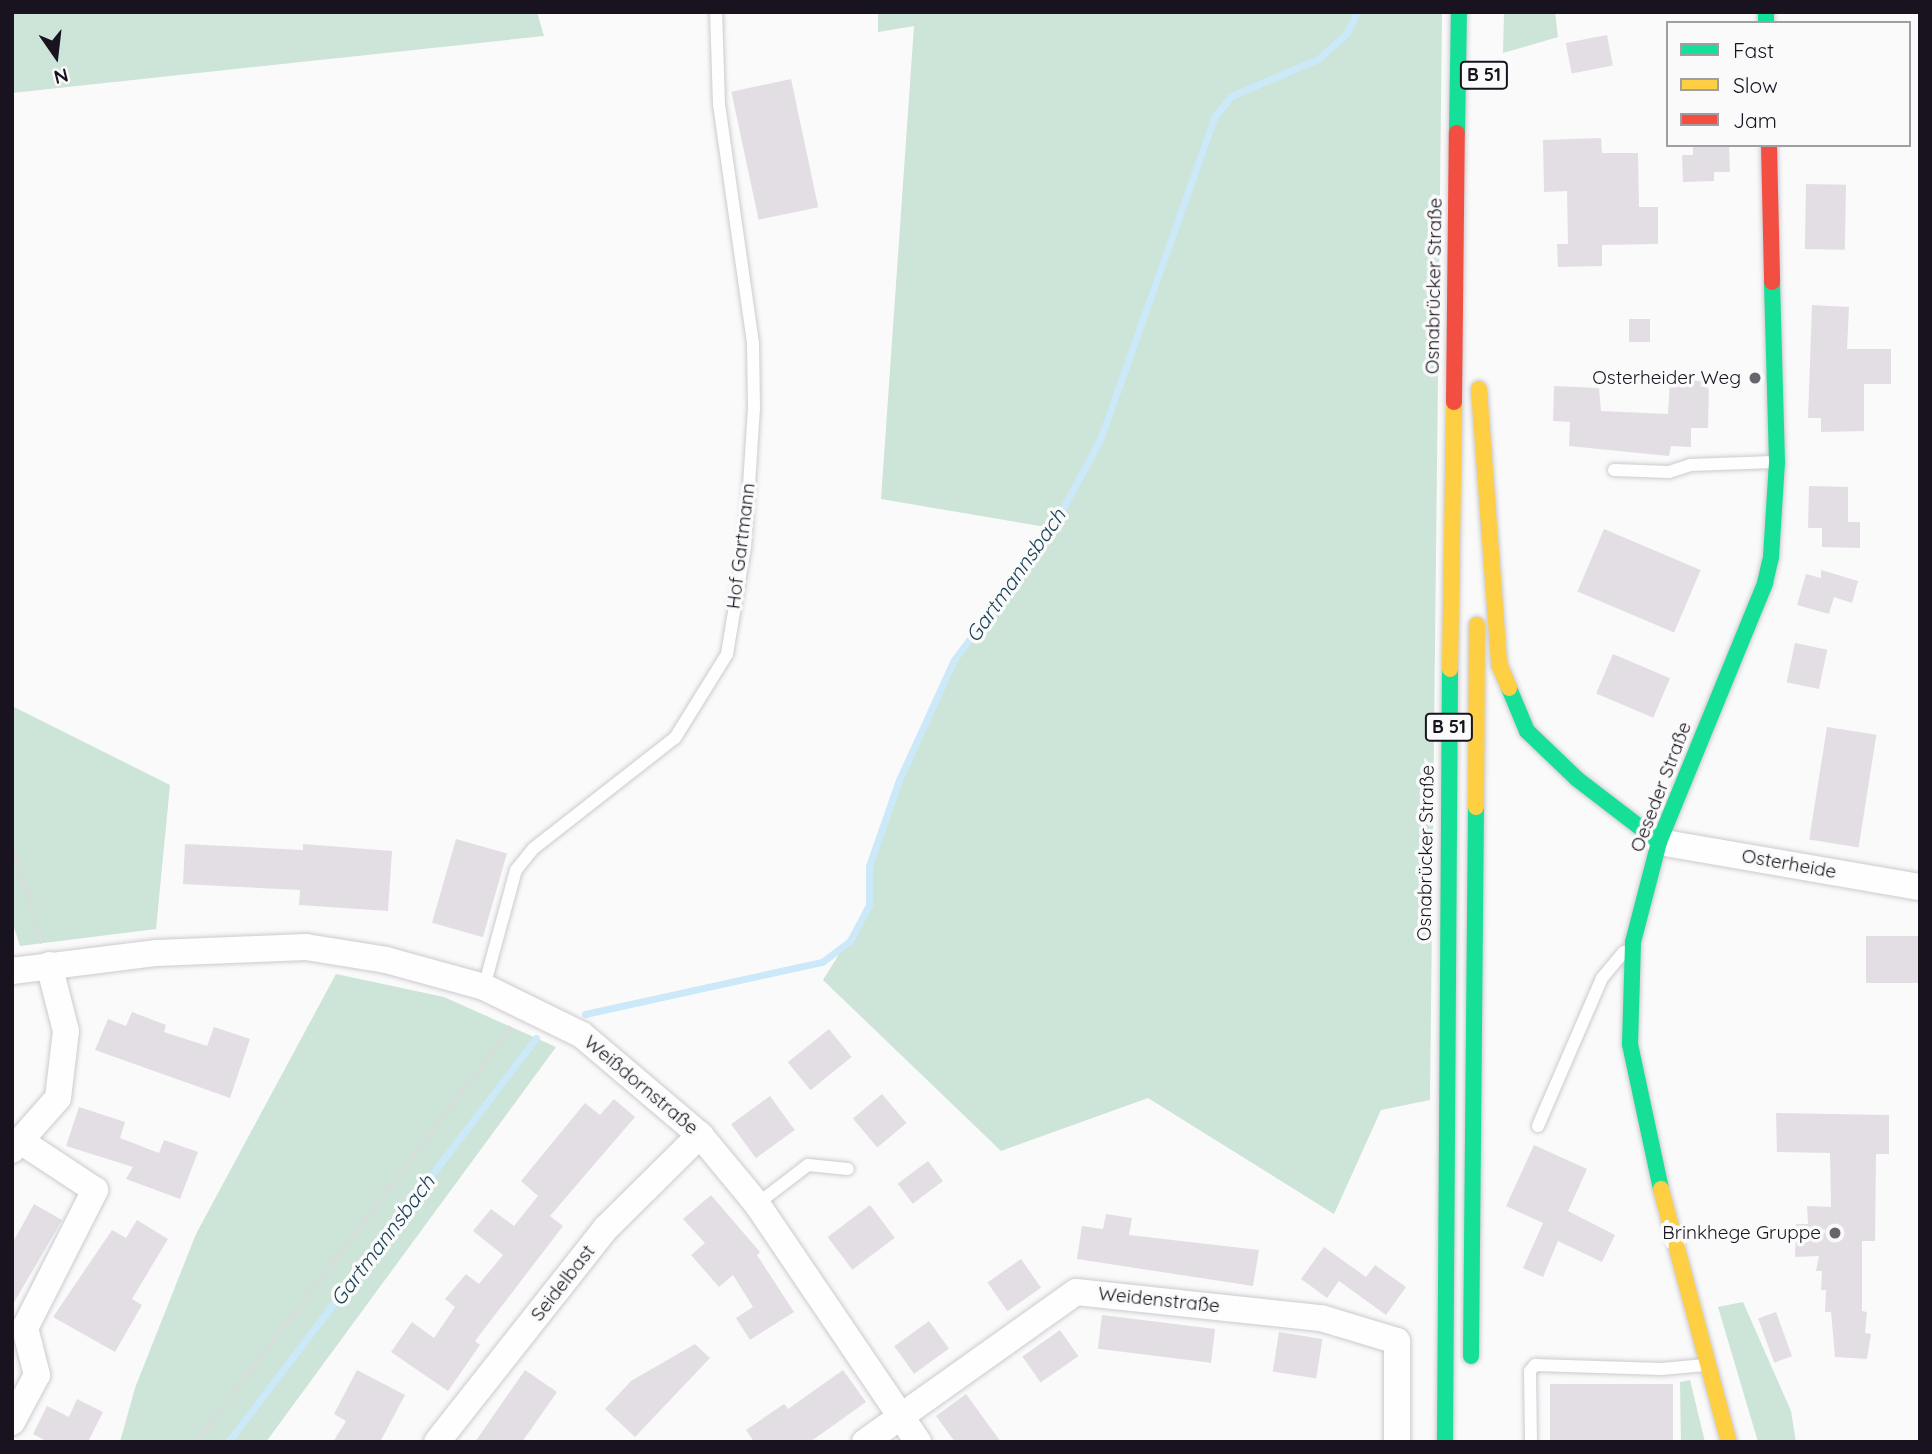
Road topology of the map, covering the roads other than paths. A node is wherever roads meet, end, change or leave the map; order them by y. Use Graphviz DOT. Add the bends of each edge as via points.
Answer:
graph roads {
  1 [pos="716,12"];
  2 [pos="1459,12"];
  3 [pos="1769,147"];
  4 [pos="1777,462"];
  5 [pos="1614,470"];
  6 [pos="1659,842"];
  7 [pos="1920,887"];
  8 [pos="1633,942"];
  9 [pos="49,965"];
  10 [pos="12,971"];
  11 [pos="484,987"];
  12 [pos="1538,1126"];
  13 [pos="700,1135"];
  14 [pos="17,1146"];
  15 [pos="848,1169"];
  16 [pos="757,1204"];
  17 [pos="1709,1365"];
  18 [pos="1471,1373"];
  19 [pos="901,1417"];
  20 [pos="12,1422"];
  21 [pos="437,1442"];
  22 [pos="865,1442"];
  23 [pos="918,1442"];
  24 [pos="1396,1442"];
  25 [pos="1445,1442"];
  26 [pos="1531,1442"];
  27 [pos="1729,1442"];
  1 -- 11 [label="lane, Hof Gartmann" via="719,105 753,343 754,408 745,547 727,654 675,738 534,848 516,870"];
  2 -- 25 [label="main road, Osnabrücker Straße / B 51" via="1444,1106"];
  3 -- 4 [label="main road, Oeseder Straße"];
  4 -- 5 [label="lane" via="1690,465 1669,472"];
  4 -- 6 [label="main road, Oeseder Straße" via="1765,583"];
  6 -- 7 [label="street, Osterheide"];
  6 -- 8 [label="main road, Oeseder Straße"];
  6 -- 18 [label="main road, B 51" via="1577,779 1527,731 1499,664 1479,382"];
  8 -- 12 [label="lane" via="1602,978"];
  8 -- 17 [label="main road, Oeseder Straße" via="1630,1044 1672,1238"];
  9 -- 10 [label="street, Weißdornstraße"];
  9 -- 11 [label="street, Weißdornstraße" via="157,953 306,947 386,960"];
  9 -- 14 [label="street" via="66,1031 58,1098"];
  11 -- 13 [label="street, Weißdornstraße" via="582,1035"];
  13 -- 16 [label="street, Weißdornstraße"];
  13 -- 21 [label="street, Seidelbast" via="606,1228"];
  14 -- 20 [label="street" via="95,1190 25,1328 37,1375"];
  15 -- 16 [label="lane" via="808,1166"];
  16 -- 19 [label="street, Weißdornstraße"];
  17 -- 26 [label="lane" via="1662,1369 1535,1365 1530,1371"];
  17 -- 27 [label="main road, Oeseder Straße"];
  19 -- 22 [label="street, Weidenstraße"];
  19 -- 23 [label="street, Weißdornstraße"];
  19 -- 24 [label="street, Weidenstraße" via="1076,1292 1321,1318 1397,1341"];
}
